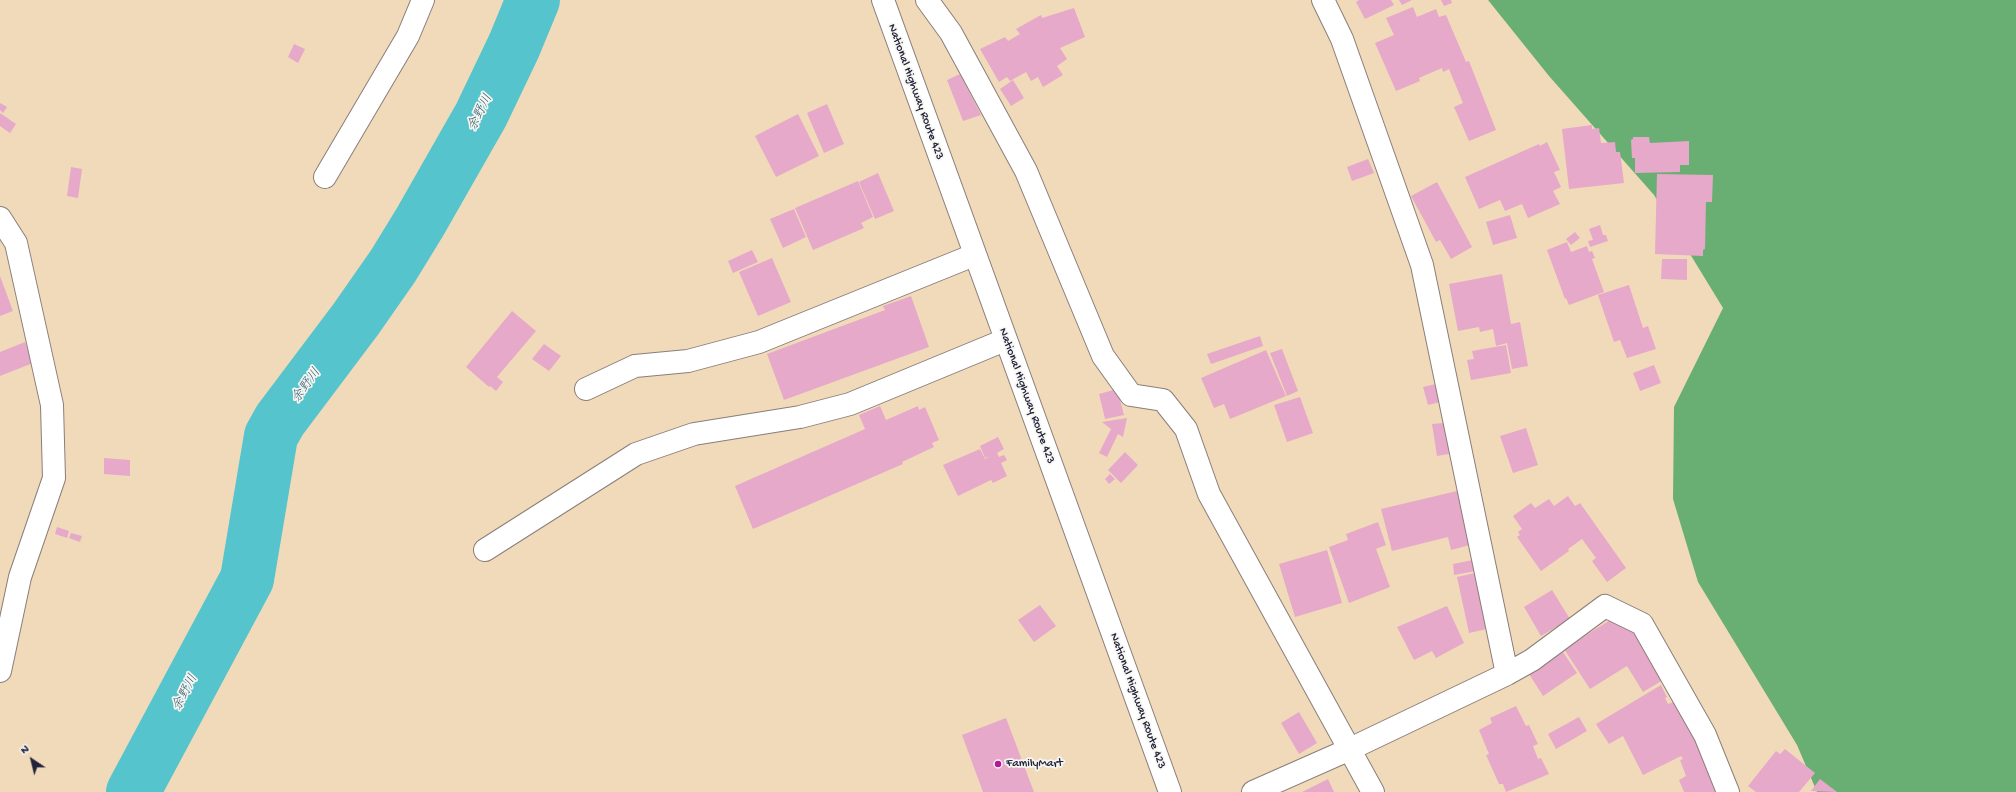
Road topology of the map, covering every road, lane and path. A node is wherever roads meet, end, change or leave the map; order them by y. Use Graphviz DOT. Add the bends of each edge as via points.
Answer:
graph roads {
  1 [pos="422,0"];
  2 [pos="927,0"];
  3 [pos="1323,0"];
  4 [pos="885,1"];
  5 [pos="325,177"];
  6 [pos="0,218"];
  7 [pos="974,255"];
  8 [pos="1005,340"];
  9 [pos="586,389"];
  10 [pos="485,550"];
  11 [pos="0,671"];
  12 [pos="1507,674"];
  13 [pos="1348,750"];
  14 [pos="1170,792"];
  15 [pos="1253,792"];
  16 [pos="1373,792"];
  17 [pos="1728,792"];
  1 -- 5 [label="main road" via="408,36"];
  2 -- 13 [label="main road" via="951,33 1026,171 1103,356 1131,395 1163,400 1186,429 1209,494"];
  3 -- 12 [label="main road" via="1342,39 1422,265"];
  4 -- 7 [label="main road, National Highway Route 423"];
  6 -- 11 [label="main road" via="16,243 52,405 54,478 20,577"];
  7 -- 8 [label="main road, National Highway Route 423"];
  7 -- 9 [label="main road" via="759,342 688,362 635,366"];
  8 -- 10 [label="main road" via="850,404 800,417 694,434 636,454"];
  8 -- 14 [label="main road, National Highway Route 423"];
  12 -- 13 [label="main road"];
  12 -- 17 [label="main road" via="1532,660 1605,606 1642,624 1704,735"];
  13 -- 15 [label="main road"];
  13 -- 16 [label="main road"];
}
